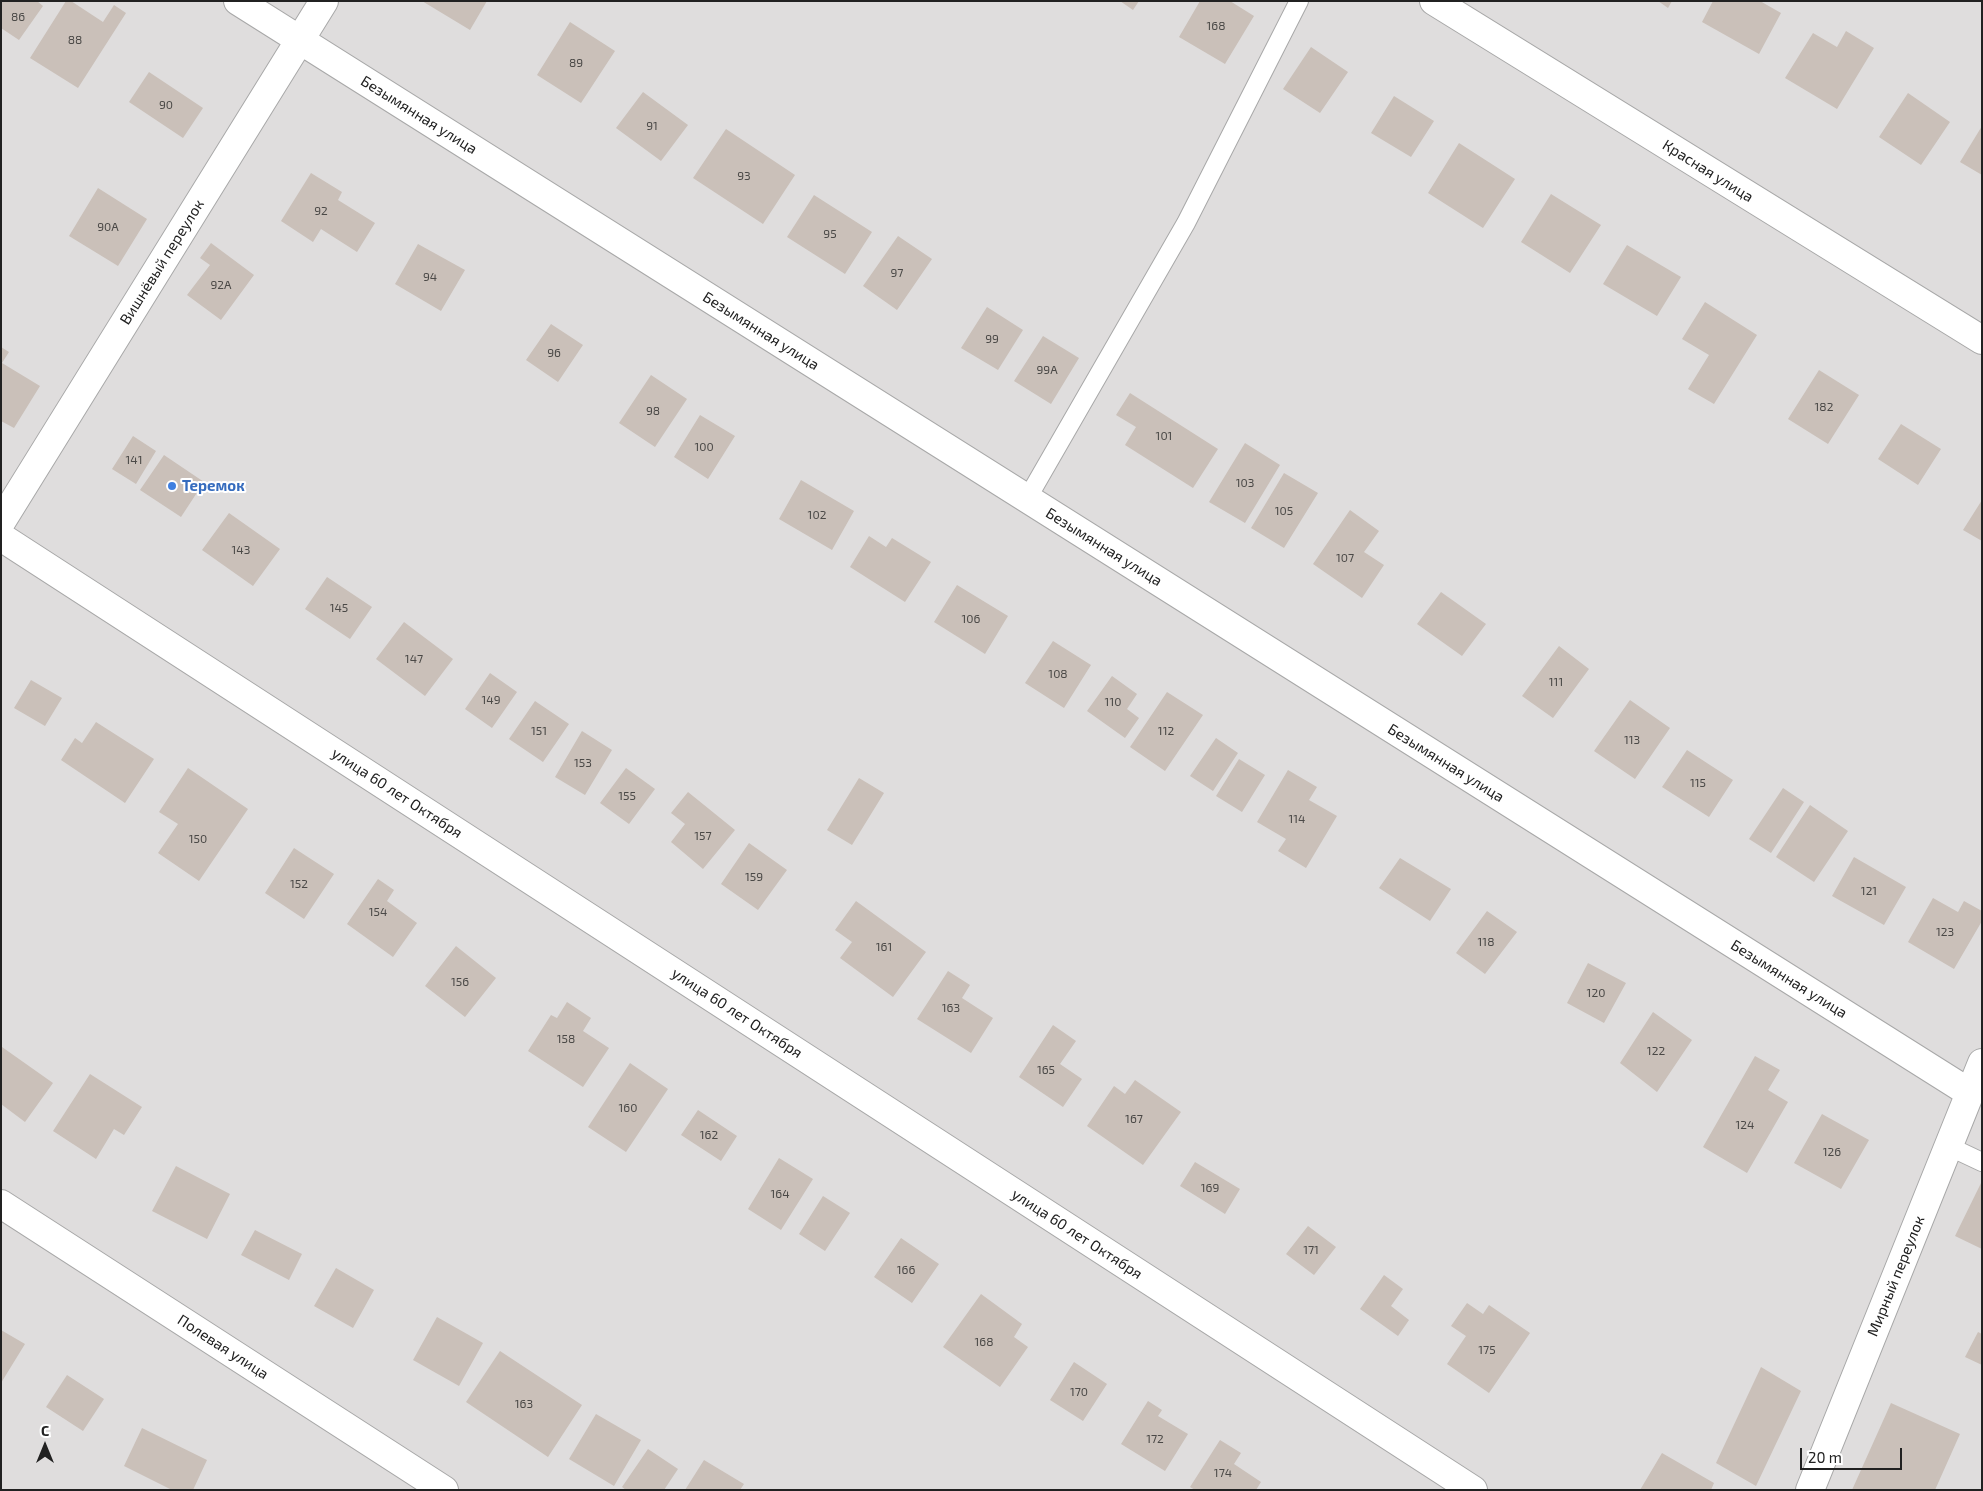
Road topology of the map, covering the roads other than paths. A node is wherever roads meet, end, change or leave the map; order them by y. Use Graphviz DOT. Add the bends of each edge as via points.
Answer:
graph roads {
  1 [pos="238,1"];
  2 [pos="324,1"];
  3 [pos="1299,1"];
  4 [pos="1434,1"];
  5 [pos="299,40"];
  6 [pos="1982,340"];
  7 [pos="1027,499"];
  8 [pos="1,522"];
  9 [pos="1,537"];
  10 [pos="1982,1063"];
  11 [pos="1970,1093"];
  12 [pos="1948,1146"];
  13 [pos="1982,1162"];
  14 [pos="1,1204"];
  15 [pos="444,1490"];
  16 [pos="1473,1490"];
  17 [pos="1810,1490"];
  1 -- 5 [label="street, Безымянная улица"];
  2 -- 5 [label="street, Вишнёвый переулок"];
  3 -- 7 [label="lane" via="1186,223"];
  4 -- 6 [label="street, Красная улица"];
  5 -- 7 [label="street, Безымянная улица"];
  5 -- 8 [label="street, Вишнёвый переулок"];
  7 -- 11 [label="street, Безымянная улица"];
  9 -- 16 [label="street, улица 60 лет Октября"];
  10 -- 11 [label="street, Мирный переулок"];
  11 -- 12 [label="street, Мирный переулок"];
  12 -- 13 [label="lane"];
  12 -- 17 [label="street, Мирный переулок"];
  14 -- 15 [label="street, Полевая улица"];
}
